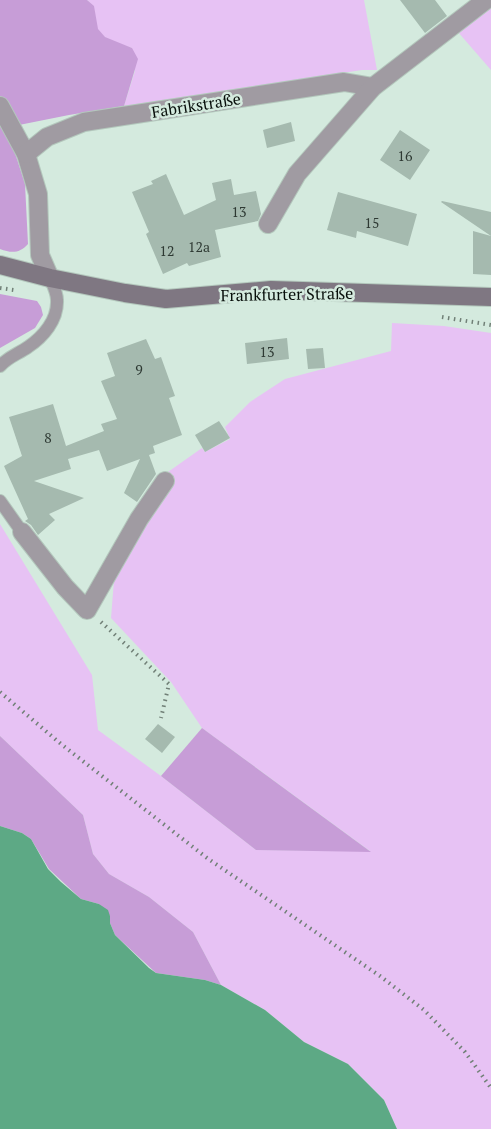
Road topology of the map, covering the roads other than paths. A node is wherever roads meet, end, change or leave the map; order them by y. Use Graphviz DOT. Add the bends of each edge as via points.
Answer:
graph roads {
  1 [pos="486,0"];
  2 [pos="373,87"];
  3 [pos="0,106"];
  4 [pos="26,154"];
  5 [pos="268,224"];
  6 [pos="0,265"];
  7 [pos="50,278"];
  8 [pos="491,297"];
  9 [pos="0,366"];
  10 [pos="165,481"];
  11 [pos="0,501"];
  12 [pos="22,532"];
  1 -- 2 [label="street"];
  2 -- 4 [label="street, Fabrikstraße" via="344,82 84,122 47,137"];
  2 -- 5 [label="street" via="297,174"];
  3 -- 4 [label="street"];
  4 -- 7 [label="street" via="38,194 40,255"];
  6 -- 7 [label="main road, Frankfurter Straße"];
  7 -- 8 [label="main road, Frankfurter Straße" via="166,299 271,290"];
  7 -- 9 [label="lane" via="57,298 56,314 49,327"];
  10 -- 12 [label="street" via="87,610"];
  11 -- 12 [label="lane"];
}
